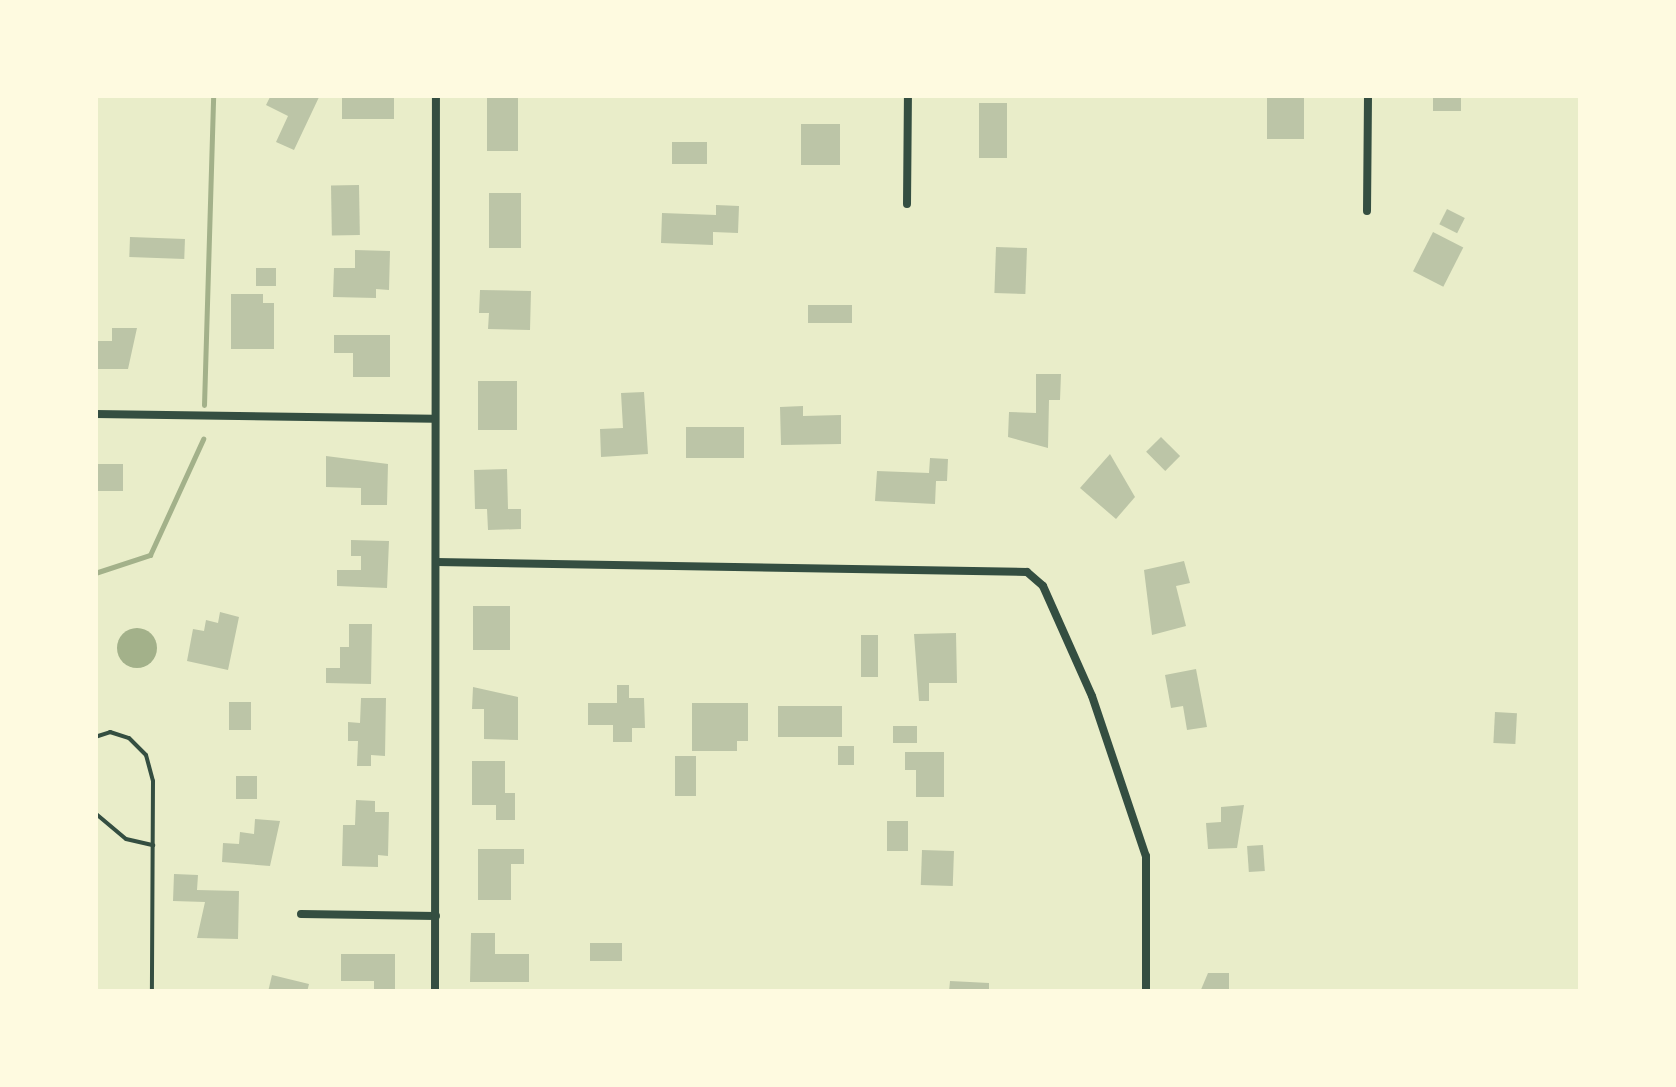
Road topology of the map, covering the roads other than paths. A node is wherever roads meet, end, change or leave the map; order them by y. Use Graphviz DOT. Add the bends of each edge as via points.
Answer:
graph roads {
  1 [pos="436,95"];
  2 [pos="908,95"];
  3 [pos="1368,95"];
  4 [pos="907,204"];
  5 [pos="1367,211"];
  6 [pos="95,414"];
  7 [pos="434,419"];
  8 [pos="436,562"];
  9 [pos="95,736"];
  10 [pos="95,813"];
  11 [pos="153,844"];
  12 [pos="301,914"];
  13 [pos="436,916"];
  14 [pos="152,992"];
  15 [pos="435,992"];
  16 [pos="1146,992"];
  1 -- 7 [label="street"];
  2 -- 4 [label="street"];
  3 -- 5 [label="street"];
  6 -- 7 [label="street"];
  7 -- 8 [label="street"];
  8 -- 13 [label="street"];
  8 -- 16 [label="street" via="1026,572 1042,586 1085,680 1146,856"];
  9 -- 11 [label="lane" via="129,738 146,755"];
  10 -- 11 [label="lane" via="126,838"];
  11 -- 14 [label="lane"];
  12 -- 13 [label="street"];
  13 -- 15 [label="street"];
}
